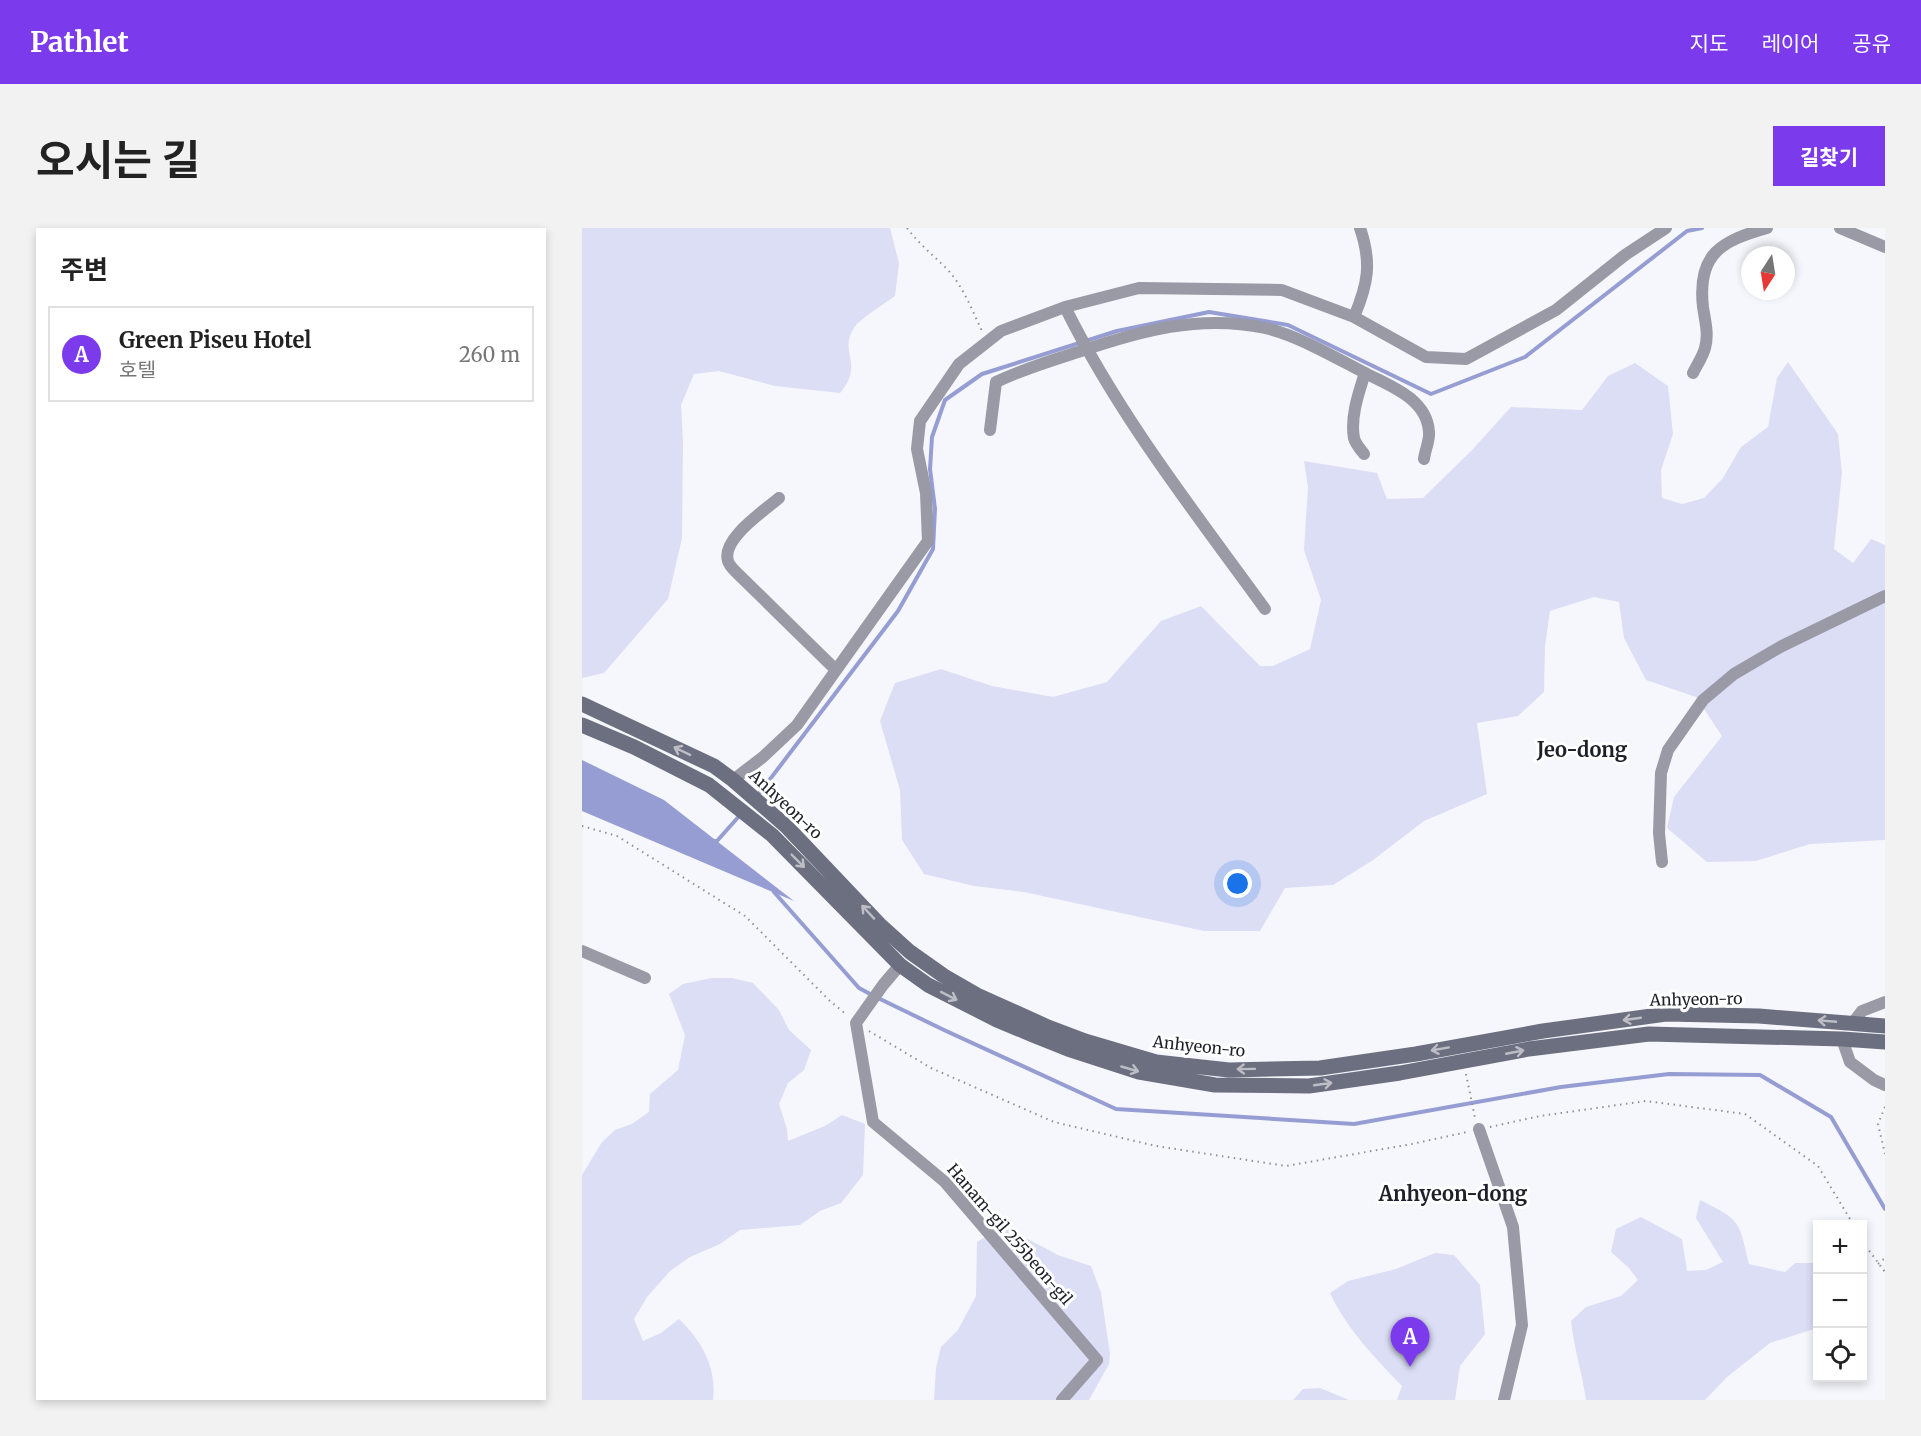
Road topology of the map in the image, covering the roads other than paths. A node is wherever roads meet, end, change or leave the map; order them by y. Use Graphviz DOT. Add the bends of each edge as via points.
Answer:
graph roads {
  1 [pos="1360,228"];
  2 [pos="1666,228"];
  3 [pos="1767,228"];
  4 [pos="1840,228"];
  5 [pos="1885,247"];
  6 [pos="1065,307"];
  7 [pos="1354,317"];
  8 [pos="1083,344"];
  9 [pos="1365,373"];
  10 [pos="1693,373"];
  11 [pos="990,430"];
  12 [pos="1364,454"];
  13 [pos="1424,459"];
  14 [pos="779,498"];
  15 [pos="1885,596"];
  16 [pos="1265,609"];
  17 [pos="836,670"];
  18 [pos="582,704"];
  19 [pos="582,725"];
  20 [pos="739,785"];
  21 [pos="720,794"];
  22 [pos="1662,862"];
  23 [pos="582,951"];
  24 [pos="910,952"];
  25 [pos="900,965"];
  26 [pos="645,978"];
  27 [pos="1885,1002"];
  28 [pos="1852,1024"];
  29 [pos="1885,1026"];
  30 [pos="1842,1039"];
  31 [pos="1885,1042"];
  32 [pos="1885,1085"];
  33 [pos="1478,1127"];
  34 [pos="1062,1400"];
  35 [pos="1504,1400"];
  1 -- 7 [label="street" via="1368,274 1365,293"];
  2 -- 7 [label="street" via="1556,310 1466,358 1426,357"];
  3 -- 10 [label="street" via="1716,250 1709,261 1702,294 1707,336"];
  4 -- 5 [label="street"];
  6 -- 7 [label="street" via="1139,288 1282,290"];
  6 -- 8 [label="street"];
  6 -- 17 [label="street" via="1002,331 959,364 920,421 917,449 926,493 928,540"];
  8 -- 9 [label="street" via="1186,324 1230,323 1267,328"];
  8 -- 11 [label="street" via="996,382"];
  8 -- 16 [label="street" via="1134,427"];
  9 -- 12 [label="street" via="1354,426 1354,440"];
  9 -- 13 [label="street" via="1407,394 1424,413 1429,432"];
  14 -- 17 [label="street" via="732,538 727,549 728,561"];
  15 -- 22 [label="street" via="1782,646 1734,674 1703,700 1668,750 1661,773"];
  17 -- 20 [label="street" via="797,726"];
  20 -- 18 [label="street, Anhyeon-ro, one-way" via="714,766"];
  19 -- 21 [label="street, Anhyeon-ro" via="643,752"];
  20 -- 21 [label="street"];
  24 -- 20 [label="street, Anhyeon-ro, one-way" via="786,826"];
  21 -- 25 [label="street, Anhyeon-ro, one-way" via="772,835"];
  23 -- 26 [label="street"];
  24 -- 25 [label="street"];
  28 -- 24 [label="street, Anhyeon-ro, one-way" via="1666,1014 1543,1030 1320,1068 1229,1070 1156,1062 1085,1041 977,995"];
  25 -- 30 [label="street, Anhyeon-ro, one-way" via="928,985 997,1020 1103,1061 1215,1084 1309,1086 1529,1049 1649,1034"];
  25 -- 34 [label="street, Hanam-gil 255beon-gil" via="856,1023 873,1122 945,1182 1097,1360"];
  27 -- 28 [label="street" via="1862,1011"];
  28 -- 29 [label="street, Anhyeon-ro"];
  30 -- 31 [label="street, Anhyeon-ro"];
  30 -- 32 [label="street" via="1850,1062"];
  33 -- 35 [label="street" via="1513,1227 1522,1325"];
}
